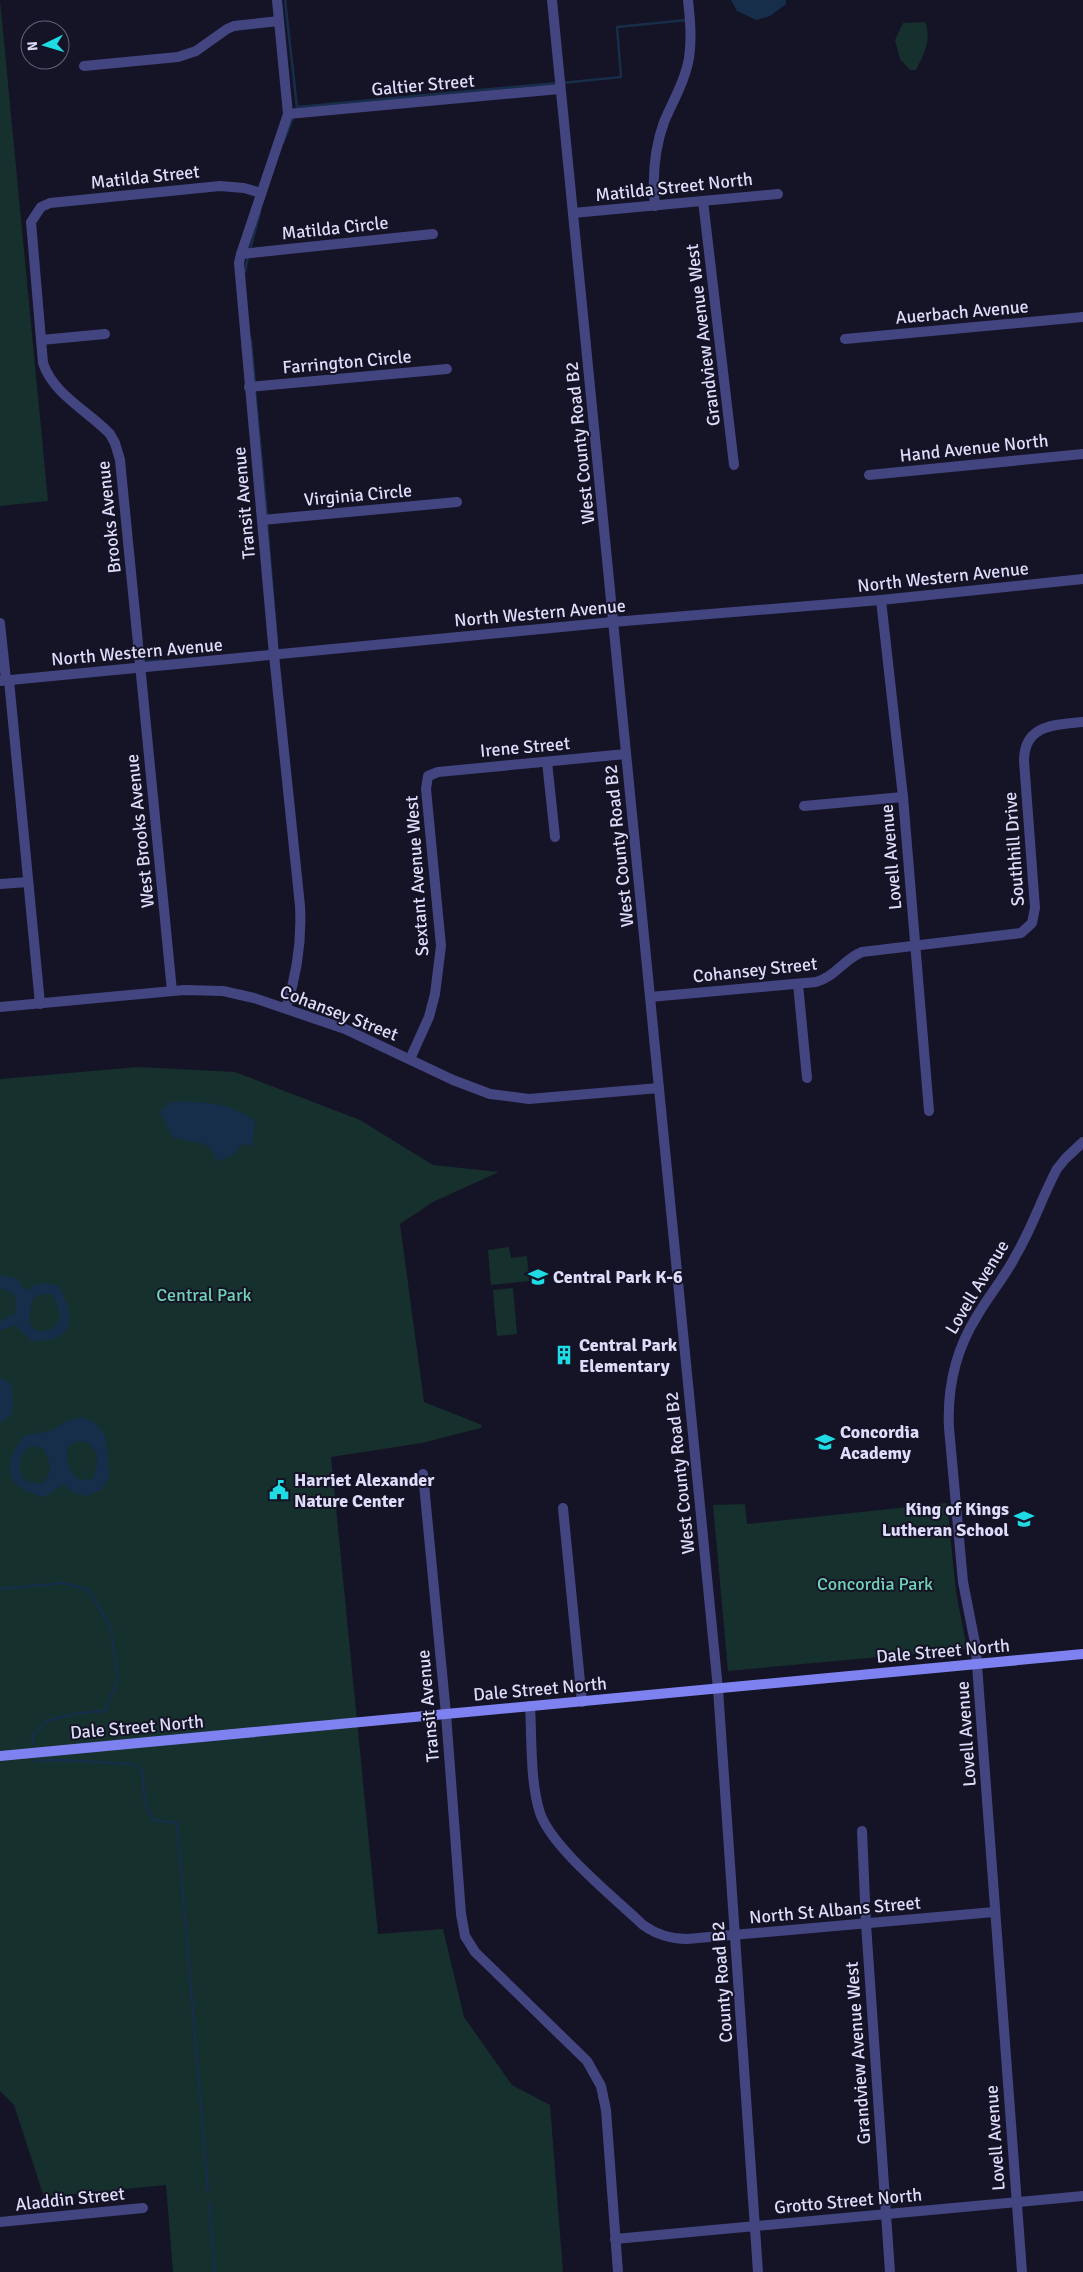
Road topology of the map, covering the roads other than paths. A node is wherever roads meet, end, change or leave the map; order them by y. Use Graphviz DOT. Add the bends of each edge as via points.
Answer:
graph roads {
  1 [pos="277,0"];
  2 [pos="552,0"];
  3 [pos="688,0"];
  4 [pos="280,21"];
  5 [pos="84,66"];
  6 [pos="560,89"];
  7 [pos="288,114"];
  8 [pos="261,193"];
  9 [pos="778,194"];
  10 [pos="703,201"];
  11 [pos="655,206"];
  12 [pos="35,213"];
  13 [pos="574,213"];
  14 [pos="432,234"];
  15 [pos="241,254"];
  16 [pos="1083,317"];
  17 [pos="105,334"];
  18 [pos="845,339"];
  19 [pos="40,340"];
  20 [pos="447,369"];
  21 [pos="249,387"];
  22 [pos="1083,454"];
  23 [pos="734,465"];
  24 [pos="869,475"];
  25 [pos="457,502"];
  26 [pos="262,520"];
  27 [pos="1083,579"];
  28 [pos="881,600"];
  29 [pos="614,622"];
  30 [pos="0,623"];
  31 [pos="274,655"];
  32 [pos="140,668"];
  33 [pos="5,680"];
  34 [pos="1083,722"];
  35 [pos="626,754"];
  36 [pos="548,762"];
  37 [pos="428,776"];
  38 [pos="903,797"];
  39 [pos="804,806"];
  40 [pos="555,837"];
  41 [pos="28,882"];
  42 [pos="0,884"];
  43 [pos="914,945"];
  44 [pos="798,984"];
  45 [pos="172,991"];
  46 [pos="650,997"];
  47 [pos="40,1004"];
  48 [pos="0,1007"];
  49 [pos="286,1008"];
  50 [pos="410,1059"];
  51 [pos="807,1078"];
  52 [pos="659,1088"];
  53 [pos="929,1111"];
  54 [pos="1083,1142"];
  55 [pos="423,1474"];
  56 [pos="563,1508"];
  57 [pos="1083,1654"];
  58 [pos="977,1665"];
  59 [pos="718,1689"];
  60 [pos="582,1702"];
  61 [pos="530,1706"];
  62 [pos="446,1714"];
  63 [pos="0,1756"];
  64 [pos="862,1831"];
  65 [pos="994,1912"];
  66 [pos="866,1924"];
  67 [pos="735,1936"];
  68 [pos="1083,2196"];
  69 [pos="1016,2202"];
  70 [pos="143,2208"];
  71 [pos="886,2214"];
  72 [pos="0,2222"];
  73 [pos="755,2226"];
  74 [pos="615,2240"];
  75 [pos="618,2272"];
  76 [pos="758,2272"];
  77 [pos="890,2272"];
  78 [pos="1022,2272"];
  1 -- 4 [label="street, Transit Avenue"];
  2 -- 6 [label="street, West County Road B2"];
  3 -- 11 [label="street" via="691,33 688,58 684,77 658,140 653,176"];
  4 -- 5 [label="street" via="234,26 196,52 178,57"];
  4 -- 7 [label="street, Transit Avenue"];
  6 -- 7 [label="street, Galtier Street"];
  6 -- 13 [label="street, West County Road B2"];
  7 -- 8 [label="street, Transit Avenue"];
  8 -- 12 [label="street, Matilda Street" via="238,186 220,186 50,203"];
  8 -- 15 [label="street, Transit Avenue"];
  9 -- 10 [label="street, Matilda Street North"];
  10 -- 11 [label="street, Matilda Street North"];
  10 -- 23 [label="street, Grandview Avenue West"];
  11 -- 13 [label="street, Matilda Street North"];
  12 -- 19 [label="street, Brooks Avenue" via="30,230"];
  13 -- 29 [label="street, West County Road B2"];
  14 -- 15 [label="street, Matilda Circle"];
  15 -- 21 [label="street, Transit Avenue" via="239,263"];
  16 -- 18 [label="street, Auerbach Avenue"];
  17 -- 19 [label="street"];
  19 -- 32 [label="street, Brooks Avenue" via="43,363 54,385 110,434 119,452"];
  20 -- 21 [label="street, Farrington Circle"];
  21 -- 26 [label="street, Transit Avenue"];
  22 -- 24 [label="street, Hand Avenue North"];
  25 -- 26 [label="street, Virginia Circle"];
  26 -- 31 [label="street, Transit Avenue"];
  27 -- 28 [label="street, North Western Avenue"];
  28 -- 29 [label="street, North Western Avenue"];
  28 -- 38 [label="street, Lovell Avenue"];
  29 -- 31 [label="street, North Western Avenue"];
  29 -- 35 [label="street, West County Road B2"];
  30 -- 33 [label="street"];
  31 -- 32 [label="street, North Western Avenue"];
  31 -- 49 [label="street, Transit Avenue" via="301,925 297,969"];
  32 -- 33 [label="street, North Western Avenue"];
  32 -- 45 [label="street, West Brooks Avenue"];
  33 -- 41 [label="street"];
  34 -- 43 [label="street, Southhill Drive" via="1043,728 1030,738 1024,753 1035,908 1032,922 1016,935"];
  35 -- 36 [label="street, Irene Street"];
  35 -- 46 [label="street, West County Road B2"];
  36 -- 37 [label="street, Irene Street" via="438,772"];
  36 -- 40 [label="street"];
  37 -- 50 [label="street, Sextant Avenue West" via="426,789 440,922 439,970 429,1017"];
  38 -- 39 [label="street"];
  38 -- 43 [label="street, Lovell Avenue"];
  41 -- 42 [label="street"];
  41 -- 47 [label="street"];
  43 -- 44 [label="street, Cohansey Street" via="855,954 824,980"];
  43 -- 53 [label="street, Lovell Avenue"];
  44 -- 46 [label="street, Cohansey Street"];
  44 -- 51 [label="street"];
  45 -- 47 [label="street, Cohansey Street"];
  45 -- 49 [label="street, Cohansey Street" via="223,991"];
  46 -- 52 [label="street, West County Road B2"];
  47 -- 48 [label="street, Cohansey Street"];
  49 -- 50 [label="street, Cohansey Street" via="345,1029"];
  50 -- 52 [label="street, Cohansey Street" via="472,1088 509,1098 550,1099"];
  52 -- 59 [label="street, West County Road B2"];
  54 -- 58 [label="street, Lovell Avenue" via="1057,1170 1016,1256 970,1328 951,1375 948,1428 963,1582"];
  55 -- 62 [label="street, Transit Avenue"];
  56 -- 60 [label="street"];
  57 -- 58 [label="main road, Dale Street North"];
  58 -- 59 [label="main road, Dale Street North"];
  58 -- 65 [label="street, Lovell Avenue"];
  59 -- 60 [label="main road, Dale Street North"];
  59 -- 67 [label="street, County Road B2"];
  60 -- 61 [label="main road, Dale Street North"];
  61 -- 62 [label="main road, Dale Street North"];
  61 -- 67 [label="street, North St Albans Street" via="537,1801 554,1839 652,1932 675,1939"];
  62 -- 63 [label="main road, Dale Street North"];
  62 -- 74 [label="street, Transit Avenue" via="460,1914 465,1936 475,1952 578,2051 595,2073 606,2110"];
  64 -- 66 [label="street, Grandview Avenue West"];
  65 -- 66 [label="street, North St Albans Street"];
  65 -- 69 [label="street, Lovell Avenue"];
  66 -- 67 [label="street, North St Albans Street"];
  66 -- 71 [label="street, Grandview Avenue West"];
  67 -- 73 [label="street, County Road B2"];
  68 -- 69 [label="street, Grotto Street North"];
  69 -- 71 [label="street, Grotto Street North"];
  69 -- 78 [label="street, Lovell Avenue"];
  70 -- 72 [label="street, Aladdin Street"];
  71 -- 73 [label="street, Grotto Street North"];
  71 -- 77 [label="street, Grandview Avenue West"];
  73 -- 74 [label="street, Grotto Street North"];
  73 -- 76 [label="street, County Road B2"];
  74 -- 75 [label="street"];
}
